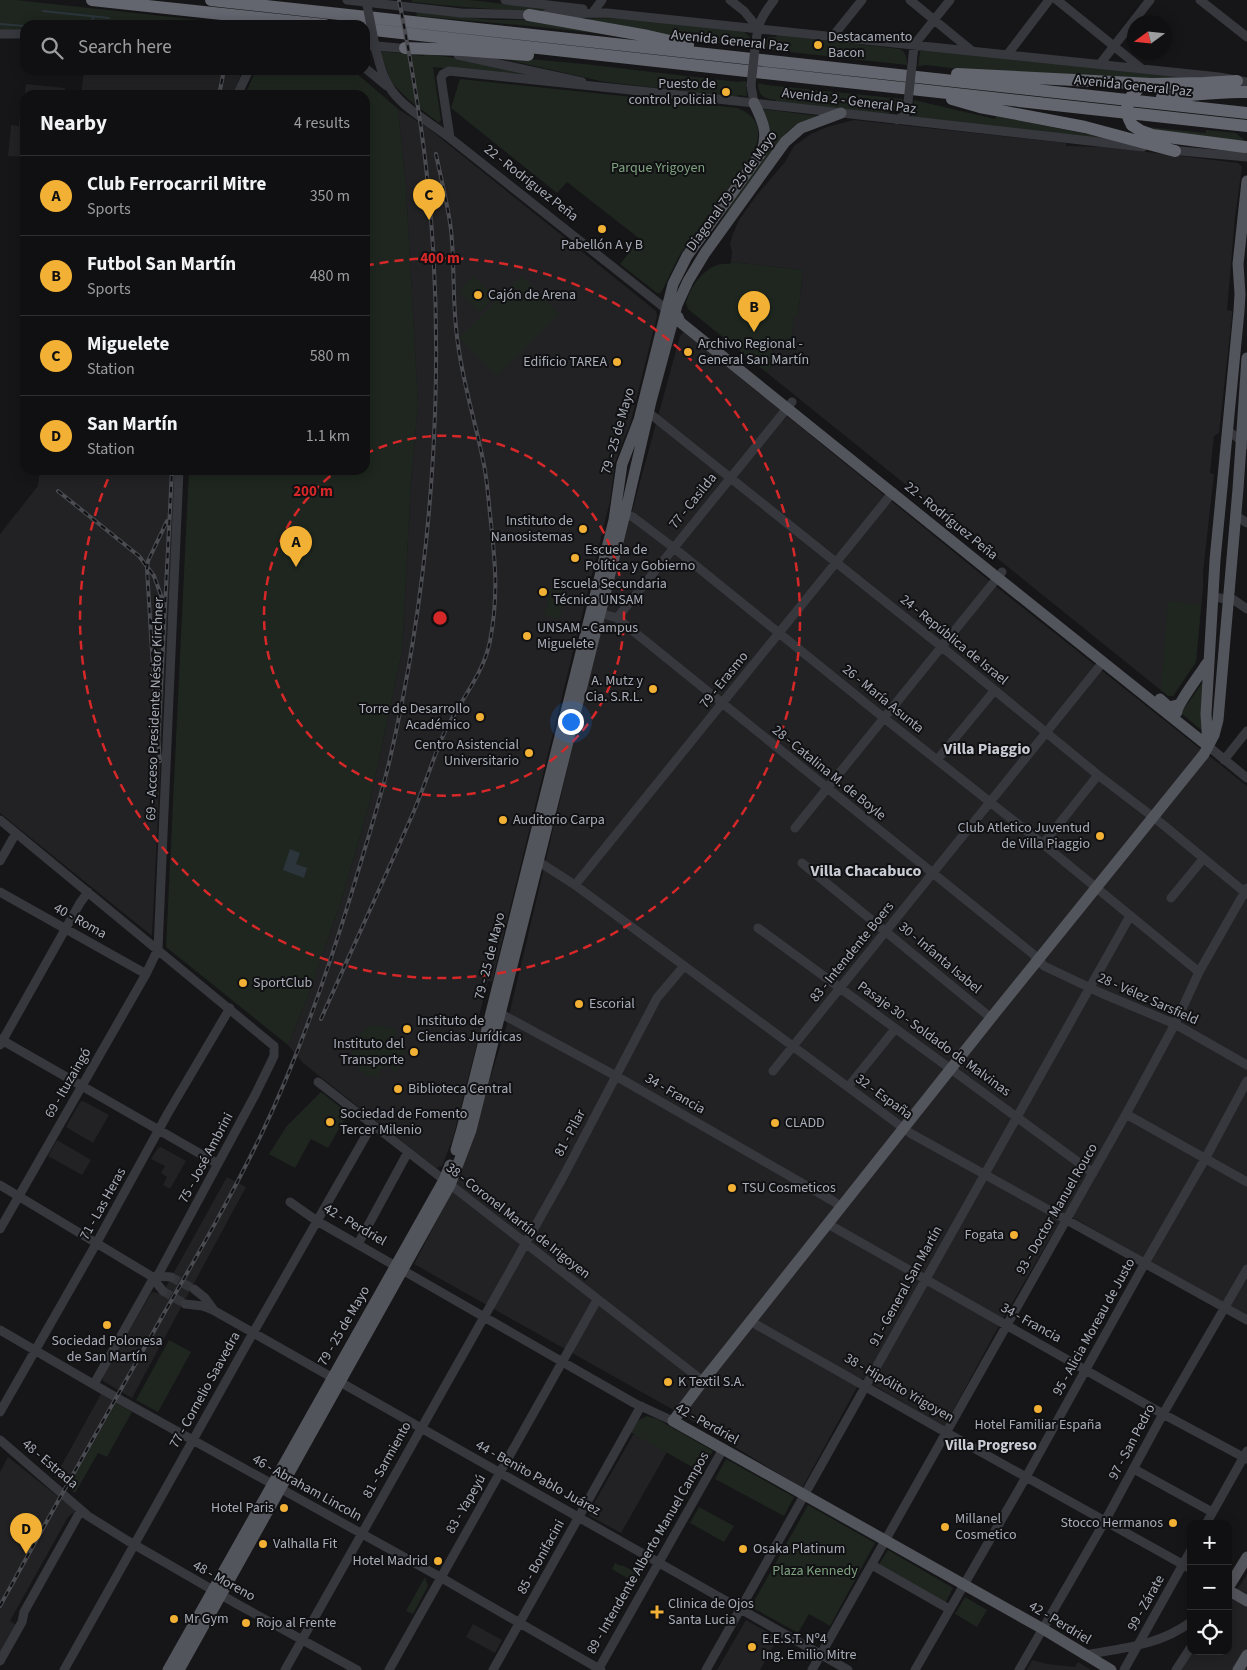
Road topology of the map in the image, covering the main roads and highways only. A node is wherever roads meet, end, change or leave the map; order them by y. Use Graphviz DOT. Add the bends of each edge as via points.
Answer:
graph roads {
  1 [pos="92,0"];
  2 [pos="211,0"];
  3 [pos="529,15"];
  4 [pos="278,20"];
  5 [pos="370,30"];
  6 [pos="405,48"];
  7 [pos="602,55"];
  8 [pos="747,58"];
  9 [pos="910,70"];
  10 [pos="1242,81"];
  11 [pos="1152,84"];
  12 [pos="921,90"];
  13 [pos="1246,92"];
  14 [pos="1117,99"];
  15 [pos="754,104"];
  16 [pos="841,113"];
  17 [pos="1247,113"];
  18 [pos="1247,126"];
  19 [pos="1175,150"];
  20 [pos="1246,152"];
  21 [pos="1247,181"];
  22 [pos="1243,277"];
  23 [pos="673,314"];
  24 [pos="1247,358"];
  25 [pos="790,405"];
  26 [pos="1244,443"];
  27 [pos="621,513"];
  28 [pos="1000,575"];
  29 [pos="1209,660"];
  30 [pos="1174,708"];
  31 [pos="1208,746"];
  32 [pos="534,859"];
  33 [pos="1247,1557"];
  34 [pos="1232,1582"];
  35 [pos="1232,1592"];
  36 [pos="217,1593"];
  37 [pos="1247,1601"];
  38 [pos="1247,1655"];
  39 [pos="168,1670"];
  40 [pos="179,1670"];
  41 [pos="1111,1670"];
  42 [pos="1238,1670"];
  1 -- 4 [label="highway"];
  2 -- 8 [label="highway, Avenida General Paz"];
  3 -- 8 [label="highway"];
  5 -- 7 [label="highway, Avenida General Paz"];
  6 -- 7 [label="highway"];
  7 -- 12 [label="highway, Avenida General Paz"];
  8 -- 9 [label="highway, Avenida General Paz"];
  9 -- 11 [label="highway"];
  9 -- 14 [label="highway, Avenida General Paz"];
  10 -- 11 [label="highway"];
  11 -- 20 [label="highway, bridge" via="1136,90 1127,107 1132,125 1141,132"];
  12 -- 18 [label="highway, Avenida General Paz"];
  12 -- 19 [label="highway" via="980,107 1085,127"];
  13 -- 14 [label="highway"];
  14 -- 17 [label="highway, Avenida General Paz"];
  15 -- 23 [label="main road, Diagonal 79 - 25 de Mayo" via="764,124 761,153 683,262 673,284"];
  16 -- 23 [label="main road, Diagonal 79 - 25 de Mayo" via="801,128 785,142 705,253 684,287"];
  21 -- 22 [label="main road" via="1241,225"];
  22 -- 29 [label="main road"];
  23 -- 25 [label="main road, 22 - Rodríguez Peña"];
  23 -- 27 [label="main road, 79 - 25 de Mayo" via="645,413 622,464"];
  24 -- 26 [label="main road"];
  25 -- 28 [label="main road, 22 - Rodríguez Peña"];
  25 -- 28 [label="main road, 22 - Rodríguez Peña" via="893,492"];
  26 -- 31 [label="main road" via="1218,720"];
  27 -- 32 [label="main road, 79 - 25 de Mayo"];
  27 -- 32 [label="main road, 79 - 25 de Mayo" via="600,612"];
  28 -- 30 [label="main road, 22 - Rodríguez Peña"];
  28 -- 31 [label="main road, 22 - Rodríguez Peña"];
  29 -- 30 [label="main road"];
  29 -- 31 [label="main road" via="1205,720"];
  30 -- 31 [label="main road, 22 - Rodríguez Peña" via="1199,732"];
  31 -- 41 [label="main road, 42 - Perdriel" via="673,1421"];
  32 -- 36 [label="main road, 79 - 25 de Mayo" via="496,1011 447,1182"];
  33 -- 34 [label="main road"];
  35 -- 37 [label="main road"];
  36 -- 39 [label="main road, 79 - 25 de Mayo"];
  36 -- 40 [label="main road, 79 - 25 de Mayo"];
  38 -- 42 [label="main road"];
}
